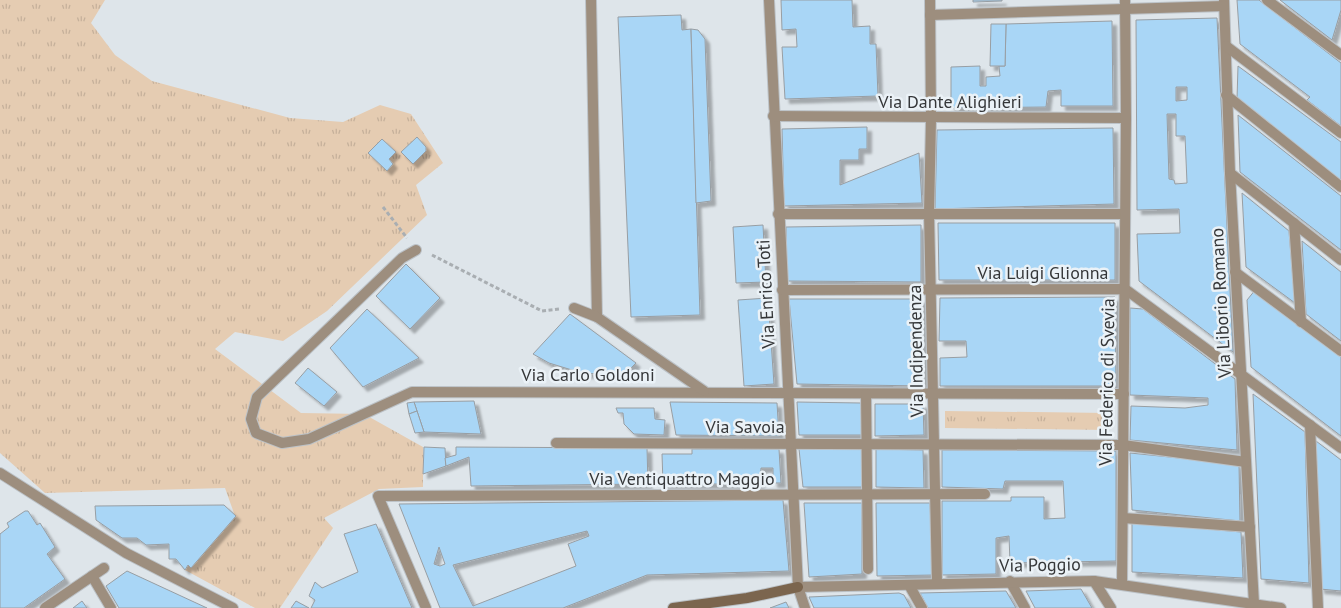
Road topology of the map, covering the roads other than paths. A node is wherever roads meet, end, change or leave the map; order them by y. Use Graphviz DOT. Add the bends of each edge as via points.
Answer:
graph roads {
  1 [pos="591,0"];
  2 [pos="769,0"];
  3 [pos="930,0"];
  4 [pos="1267,0"];
  5 [pos="1224,3"];
  6 [pos="1125,4"];
  7 [pos="930,15"];
  8 [pos="1226,46"];
  9 [pos="1340,51"];
  10 [pos="1226,95"];
  11 [pos="773,116"];
  12 [pos="1126,118"];
  13 [pos="931,119"];
  14 [pos="1341,133"];
  15 [pos="1230,173"];
  16 [pos="1341,186"];
  17 [pos="778,214"];
  18 [pos="929,214"];
  19 [pos="1125,214"];
  20 [pos="1294,223"];
  21 [pos="416,250"];
  22 [pos="1341,260"];
  23 [pos="1235,272"];
  24 [pos="1124,289"];
  25 [pos="782,290"];
  26 [pos="930,290"];
  27 [pos="574,308"];
  28 [pos="597,317"];
  29 [pos="1302,322"];
  30 [pos="1341,351"];
  31 [pos="1241,375"];
  32 [pos="704,391"];
  33 [pos="866,394"];
  34 [pos="933,394"];
  35 [pos="1124,394"];
  36 [pos="788,395"];
  37 [pos="1310,425"];
  38 [pos="556,443"];
  39 [pos="790,443"];
  40 [pos="934,443"];
  41 [pos="867,444"];
  42 [pos="1123,445"];
  43 [pos="1341,448"];
  44 [pos="1246,462"];
  45 [pos="0,473"];
  46 [pos="793,494"];
  47 [pos="867,494"];
  48 [pos="935,494"];
  49 [pos="986,494"];
  50 [pos="1123,518"];
  51 [pos="1250,527"];
  52 [pos="104,568"];
  53 [pos="868,569"];
  54 [pos="92,576"];
  55 [pos="1094,580"];
  56 [pos="1010,581"];
  57 [pos="937,583"];
  58 [pos="1122,584"];
  59 [pos="909,585"];
  60 [pos="798,587"];
  61 [pos="1254,604"];
  62 [pos="45,608"];
  63 [pos="111,608"];
  64 [pos="232,608"];
  65 [pos="426,608"];
  66 [pos="673,608"];
  67 [pos="805,608"];
  68 [pos="922,608"];
  69 [pos="1025,608"];
  70 [pos="1111,608"];
  71 [pos="1281,608"];
  72 [pos="1318,608"];
  1 -- 28 [label="street"];
  2 -- 11 [label="street, Via Enrico Toti"];
  3 -- 7 [label="street, Via Indipendenza"];
  4 -- 9 [label="street"];
  5 -- 6 [label="street"];
  5 -- 8 [label="street, Via Liborio Romano"];
  6 -- 7 [label="street"];
  6 -- 12 [label="street, Via Federico di Svevia"];
  7 -- 13 [label="street, Via Indipendenza"];
  8 -- 10 [label="street, Via Liborio Romano"];
  8 -- 14 [label="street"];
  10 -- 15 [label="street, Via Liborio Romano"];
  10 -- 16 [label="street"];
  11 -- 13 [label="street, Via Dante Alighieri"];
  11 -- 17 [label="street, Via Enrico Toti"];
  12 -- 13 [label="street, Via Dante Alighieri"];
  12 -- 19 [label="street, Via Federico di Svevia"];
  13 -- 18 [label="street, Via Indipendenza"];
  15 -- 20 [label="street"];
  15 -- 23 [label="street, Via Liborio Romano"];
  17 -- 18 [label="street"];
  17 -- 25 [label="street, Via Enrico Toti"];
  18 -- 19 [label="street"];
  18 -- 26 [label="street, Via Indipendenza"];
  19 -- 24 [label="street, Via Federico di Svevia"];
  20 -- 22 [label="street"];
  20 -- 29 [label="street"];
  21 -- 32 [label="street, Via Carlo Goldoni" via="402,258 258,397 251,419 256,433 282,443 309,439 412,392"];
  23 -- 29 [label="street"];
  23 -- 31 [label="street, Via Liborio Romano"];
  24 -- 26 [label="street, Via Luigi Glionna"];
  24 -- 31 [label="street, Via Luigi Glionna"];
  24 -- 35 [label="street, Via Federico di Svevia"];
  25 -- 26 [label="street, Via Luigi Glionna"];
  25 -- 36 [label="street, Via Enrico Toti"];
  26 -- 34 [label="street, Via Indipendenza"];
  27 -- 28 [label="street"];
  28 -- 32 [label="street"];
  29 -- 30 [label="street"];
  31 -- 37 [label="street, Via Luigi Glionna"];
  31 -- 44 [label="street, Via Liborio Romano"];
  32 -- 36 [label="street, Via Carlo Goldoni"];
  33 -- 34 [label="street, Via Carlo Goldoni"];
  33 -- 36 [label="street, Via Carlo Goldoni"];
  33 -- 41 [label="street"];
  34 -- 35 [label="street, Via Carlo Goldoni"];
  34 -- 40 [label="street, Via Indipendenza"];
  35 -- 42 [label="street, Via Federico di Svevia"];
  36 -- 39 [label="street, Via Enrico Toti"];
  37 -- 43 [label="street, Via Luigi Glionna"];
  37 -- 72 [label="street"];
  38 -- 39 [label="street, Via Savoia"];
  39 -- 41 [label="street, Via Savoia"];
  39 -- 46 [label="street, Via Enrico Toti"];
  40 -- 41 [label="street, Via Savoia"];
  40 -- 42 [label="street, Via Savoia"];
  40 -- 48 [label="street, Via Indipendenza"];
  41 -- 47 [label="street"];
  42 -- 44 [label="street"];
  42 -- 50 [label="street, Via Federico di Svevia"];
  44 -- 51 [label="street, Via Liborio Romano"];
  45 -- 64 [label="street" via="126,553"];
  46 -- 47 [label="street, Via Ventiquattro Maggio"];
  46 -- 60 [label="street, Via Enrico Toti"];
  46 -- 65 [label="street, Via Ventiquattro Maggio" via="378,496"];
  47 -- 48 [label="street, Via Ventiquattro Maggio"];
  47 -- 53 [label="street"];
  48 -- 49 [label="street, Via Ventiquattro Maggio"];
  48 -- 57 [label="street, Via Indipendenza"];
  50 -- 51 [label="street"];
  50 -- 58 [label="street, Via Federico di Svevia"];
  51 -- 61 [label="street, Via Liborio Romano"];
  52 -- 54 [label="street"];
  54 -- 62 [label="street"];
  54 -- 63 [label="street"];
  55 -- 56 [label="street, Via Poggio"];
  55 -- 58 [label="street, Via Poggio"];
  55 -- 70 [label="street"];
  56 -- 57 [label="street, Via Poggio"];
  56 -- 69 [label="street"];
  57 -- 59 [label="street, Via Poggio"];
  58 -- 61 [label="street, Via Poggio"];
  59 -- 60 [label="street, Via Poggio"];
  59 -- 68 [label="street"];
  60 -- 66 [label="street"];
  60 -- 67 [label="street, Via Enrico Toti"];
  61 -- 71 [label="street, Via Poggio"];
}
